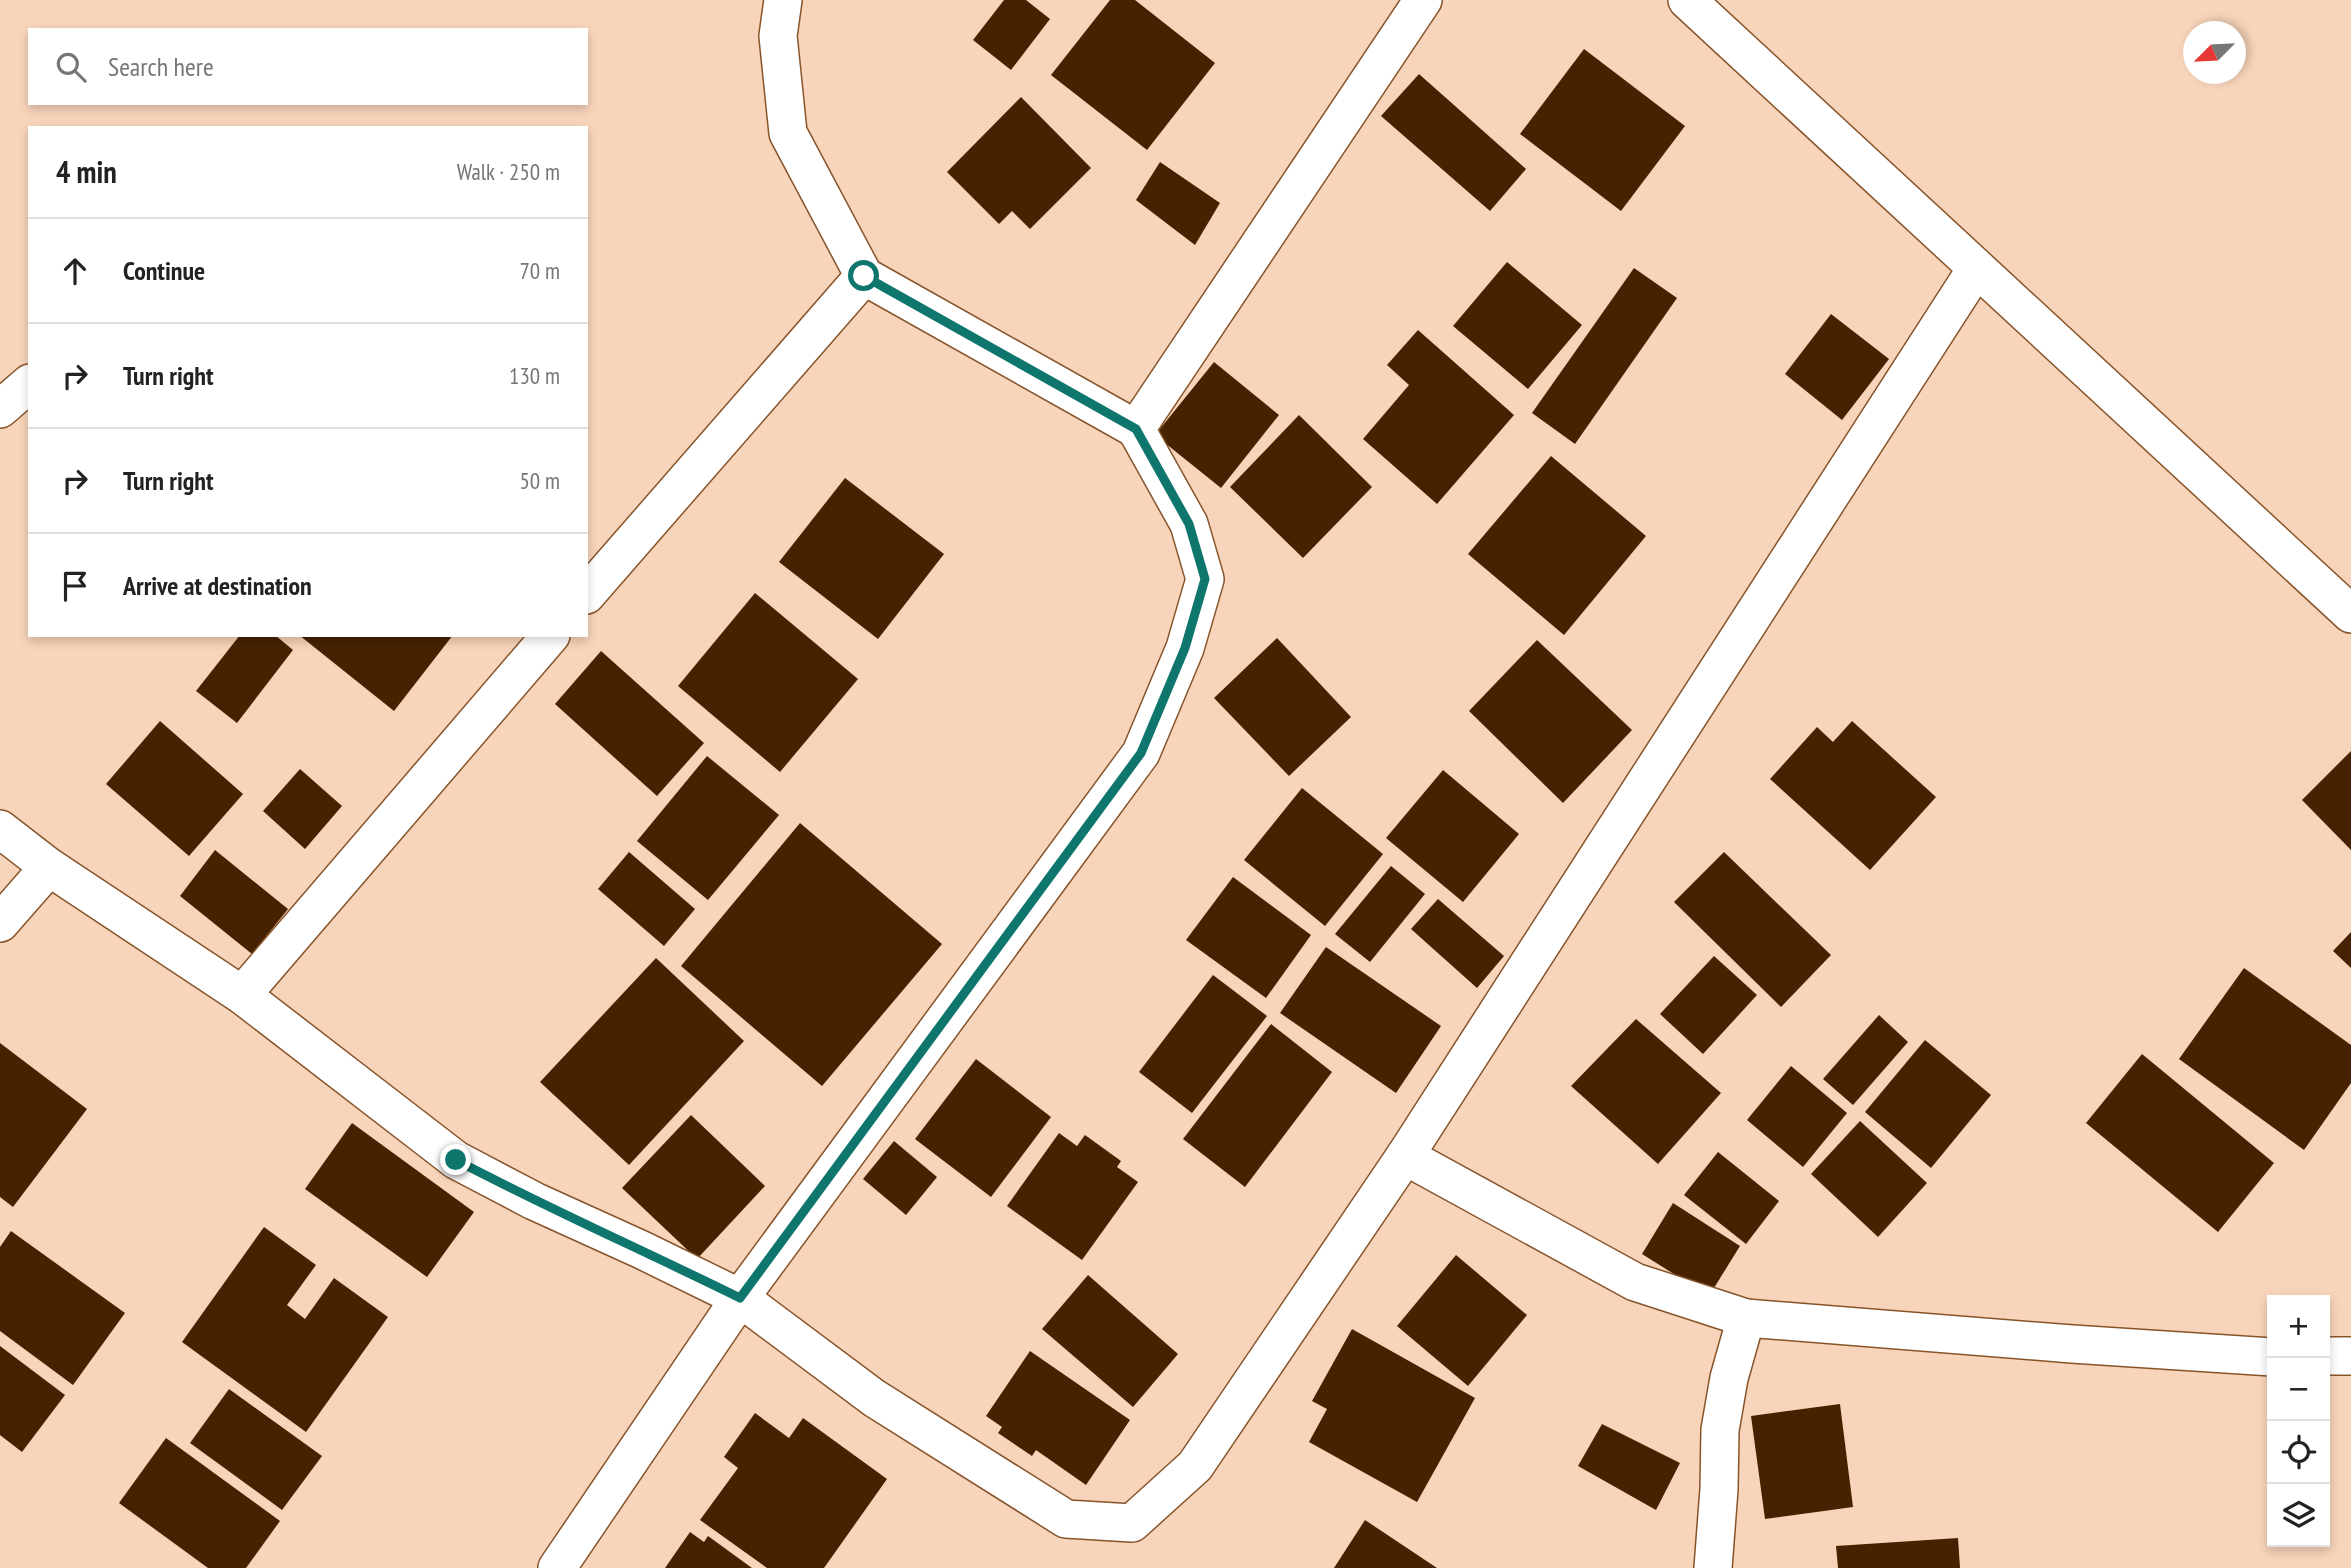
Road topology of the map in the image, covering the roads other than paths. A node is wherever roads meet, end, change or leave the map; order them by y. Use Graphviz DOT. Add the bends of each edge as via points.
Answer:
graph roads {
  1 [pos="783,0"];
  2 [pos="1423,0"];
  3 [pos="1688,0"];
  4 [pos="1976,269"];
  5 [pos="864,276"];
  6 [pos="28,385"];
  7 [pos="0,409"];
  8 [pos="1136,429"];
  9 [pos="588,593"];
  10 [pos="2351,614"];
  11 [pos="549,637"];
  12 [pos="0,829"];
  13 [pos="49,867"];
  14 [pos="0,923"];
  15 [pos="242,995"];
  16 [pos="1405,1156"];
  17 [pos="740,1298"];
  18 [pos="1746,1318"];
  19 [pos="2330,1356"];
  20 [pos="2351,1356"];
  21 [pos="2267,1357"];
  22 [pos="557,1568"];
  23 [pos="1713,1568"];
  1 -- 5 [label="street" via="778,36 788,134"];
  2 -- 8 [label="street"];
  3 -- 4 [label="street"];
  4 -- 10 [label="street"];
  4 -- 16 [label="street"];
  5 -- 8 [label="street"];
  5 -- 9 [label="street"];
  6 -- 7 [label="street"];
  8 -- 17 [label="street" via="1189,524 1205,579 1185,648 1141,753"];
  11 -- 15 [label="street"];
  12 -- 13 [label="street"];
  13 -- 14 [label="street"];
  13 -- 15 [label="street"];
  15 -- 17 [label="street" via="456,1160"];
  16 -- 17 [label="street" via="1195,1466 1132,1523 1066,1519 874,1398"];
  16 -- 18 [label="street" via="1635,1282"];
  17 -- 22 [label="street"];
  18 -- 21 [label="street"];
  18 -- 23 [label="street" via="1720,1430"];
  19 -- 20 [label="street"];
}
